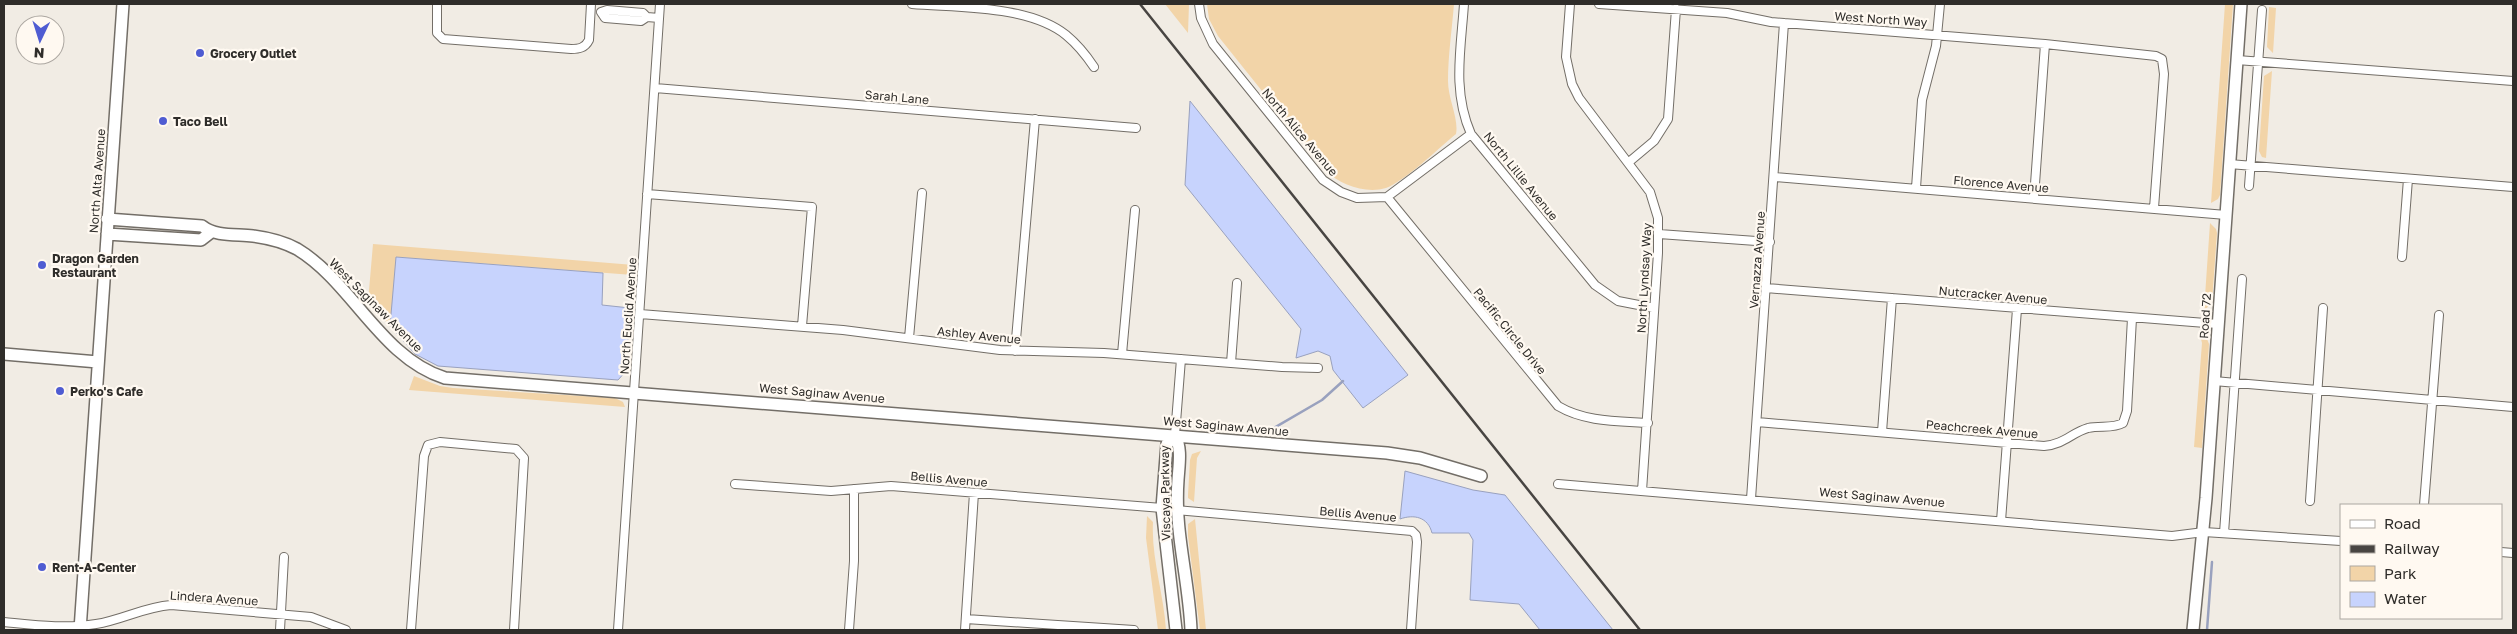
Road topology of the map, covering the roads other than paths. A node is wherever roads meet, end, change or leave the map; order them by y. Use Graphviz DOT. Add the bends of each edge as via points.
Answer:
graph roads {
  1 [pos="123,4"];
  2 [pos="437,4"];
  3 [pos="660,4"];
  4 [pos="912,4"];
  5 [pos="1199,4"];
  6 [pos="1464,4"];
  7 [pos="1570,4"];
  8 [pos="1598,4"];
  9 [pos="1940,4"];
  10 [pos="2240,4"];
  11 [pos="591,8"];
  12 [pos="1676,9"];
  13 [pos="2262,10"];
  14 [pos="659,18"];
  15 [pos="1784,23"];
  16 [pos="1937,35"];
  17 [pos="2045,44"];
  18 [pos="2237,60"];
  19 [pos="2258,61"];
  20 [pos="1094,67"];
  21 [pos="2513,81"];
  22 [pos="655,88"];
  23 [pos="1035,120"];
  24 [pos="1136,128"];
  25 [pos="1471,134"];
  26 [pos="1629,162"];
  27 [pos="2229,164"];
  28 [pos="2250,166"];
  29 [pos="1774,177"];
  30 [pos="2408,179"];
  31 [pos="2249,186"];
  32 [pos="2513,187"];
  33 [pos="1916,188"];
  34 [pos="922,193"];
  35 [pos="648,194"];
  36 [pos="1387,198"];
  37 [pos="2034,198"];
  38 [pos="2154,208"];
  39 [pos="1135,210"];
  40 [pos="2226,215"];
  41 [pos="107,220"];
  42 [pos="210,232"];
  43 [pos="107,234"];
  44 [pos="1659,234"];
  45 [pos="1770,242"];
  46 [pos="2402,257"];
  47 [pos="2242,279"];
  48 [pos="1237,283"];
  49 [pos="1766,288"];
  50 [pos="1892,298"];
  51 [pos="1654,308"];
  52 [pos="2323,308"];
  53 [pos="2017,309"];
  54 [pos="640,314"];
  55 [pos="2439,315"];
  56 [pos="2132,318"];
  57 [pos="2218,324"];
  58 [pos="802,326"];
  59 [pos="909,338"];
  60 [pos="1015,351"];
  61 [pos="4,354"];
  62 [pos="1122,354"];
  63 [pos="1181,359"];
  64 [pos="98,362"];
  65 [pos="1230,363"];
  66 [pos="1318,368"];
  67 [pos="2214,381"];
  68 [pos="2234,382"];
  69 [pos="2319,390"];
  70 [pos="633,391"];
  71 [pos="2431,400"];
  72 [pos="2513,407"];
  73 [pos="1757,422"];
  74 [pos="1648,423"];
  75 [pos="1882,432"];
  76 [pos="1175,435"];
  77 [pos="2006,443"];
  78 [pos="1481,476"];
  79 [pos="735,484"];
  80 [pos="1558,484"];
  81 [pos="854,489"];
  82 [pos="1642,492"];
  83 [pos="974,493"];
  84 [pos="1751,499"];
  85 [pos="2310,501"];
  86 [pos="2424,504"];
  87 [pos="1162,508"];
  88 [pos="1176,510"];
  89 [pos="2001,521"];
  90 [pos="2204,532"];
  91 [pos="2224,533"];
  92 [pos="2340,541"];
  93 [pos="284,557"];
  94 [pos="1174,601"];
  95 [pos="281,615"];
  96 [pos="966,619"];
  97 [pos="4,622"];
  98 [pos="80,628"];
  99 [pos="280,630"];
  100 [pos="346,630"];
  101 [pos="411,630"];
  102 [pos="514,630"];
  103 [pos="618,630"];
  104 [pos="849,630"];
  105 [pos="965,630"];
  106 [pos="1134,630"];
  107 [pos="1176,630"];
  108 [pos="1182,630"];
  109 [pos="1190,630"];
  110 [pos="1411,630"];
  111 [pos="2193,630"];
  1 -- 41 [label="street, North Alta Avenue"];
  2 -- 11 [label="street" via="437,33 443,39 570,50 586,45 589,40"];
  3 -- 14 [label="street, North Euclid Avenue"];
  4 -- 20 [label="street" via="1023,15 1065,34"];
  5 -- 36 [label="street, North Alice Avenue" via="1201,18 1213,44 1323,180 1357,198"];
  6 -- 25 [label="street, North Lillie Avenue" via="1459,88 1461,110"];
  7 -- 26 [label="street, North Lyndsay Way" via="1566,57 1572,84 1582,103"];
  8 -- 12 [label="street, West North Way"];
  9 -- 16 [label="street"];
  10 -- 18 [label="street, Road 72"];
  11 -- 14 [label="street" via="601,12 643,13 647,17"];
  12 -- 15 [label="street, West North Way" via="1727,13"];
  12 -- 26 [label="street" via="1668,119 1654,141"];
  13 -- 19 [label="street"];
  14 -- 22 [label="street, North Euclid Avenue"];
  15 -- 16 [label="street, West North Way"];
  15 -- 29 [label="street, Vernazza Avenue"];
  16 -- 17 [label="street, West North Way"];
  16 -- 33 [label="street" via="1922,100"];
  17 -- 37 [label="street"];
  17 -- 38 [label="street, West North Way" via="2148,54 2162,59 2164,74"];
  18 -- 19 [label="street"];
  18 -- 27 [label="street, Road 72"];
  19 -- 21 [label="street"];
  19 -- 28 [label="street"];
  22 -- 23 [label="street, Sarah Lane"];
  22 -- 35 [label="street, North Euclid Avenue"];
  23 -- 24 [label="street, Sarah Lane"];
  23 -- 60 [label="street"];
  25 -- 36 [label="street"];
  25 -- 51 [label="street, North Lillie Avenue" via="1595,285 1618,301"];
  26 -- 44 [label="street, North Lyndsay Way" via="1655,202"];
  27 -- 28 [label="street"];
  27 -- 40 [label="street, Road 72"];
  28 -- 30 [label="street"];
  28 -- 31 [label="street"];
  29 -- 33 [label="street, Florence Avenue"];
  29 -- 45 [label="street, Vernazza Avenue"];
  30 -- 32 [label="street"];
  30 -- 46 [label="street"];
  33 -- 37 [label="street, Florence Avenue"];
  34 -- 59 [label="street"];
  35 -- 54 [label="street, North Euclid Avenue"];
  35 -- 58 [label="street" via="812,207"];
  36 -- 74 [label="street, Pacific Circle Drive" via="1558,406 1584,417"];
  37 -- 38 [label="street, Florence Avenue"];
  38 -- 40 [label="street, Florence Avenue"];
  39 -- 62 [label="street"];
  40 -- 57 [label="street, Road 72"];
  41 -- 42 [label="street, West Saginaw Avenue" via="202,226"];
  41 -- 43 [label="street, North Alta Avenue"];
  42 -- 43 [label="street, West Saginaw Avenue" via="201,240"];
  42 -- 70 [label="street, West Saginaw Avenue" via="264,238 298,250 336,284 404,356 431,373 445,378"];
  43 -- 64 [label="street, North Alta Avenue"];
  44 -- 45 [label="street"];
  44 -- 51 [label="street, North Lyndsay Way"];
  45 -- 49 [label="street, Vernazza Avenue"];
  47 -- 68 [label="street"];
  48 -- 65 [label="street"];
  49 -- 50 [label="street, Nutcracker Avenue"];
  49 -- 73 [label="street, Vernazza Avenue"];
  50 -- 53 [label="street, Nutcracker Avenue"];
  50 -- 75 [label="street"];
  51 -- 74 [label="street, North Lyndsay Way"];
  52 -- 69 [label="street"];
  53 -- 56 [label="street, Nutcracker Avenue"];
  53 -- 77 [label="street"];
  54 -- 58 [label="street, Ashley Avenue"];
  54 -- 70 [label="street, North Euclid Avenue"];
  55 -- 71 [label="street"];
  56 -- 57 [label="street, Nutcracker Avenue"];
  56 -- 77 [label="street, Peachcreek Avenue" via="2127,411 2123,423 2090,428 2055,445"];
  57 -- 67 [label="street, Road 72"];
  58 -- 59 [label="street, Ashley Avenue"];
  59 -- 60 [label="street, Ashley Avenue"];
  60 -- 62 [label="street, Ashley Avenue"];
  61 -- 64 [label="street"];
  62 -- 63 [label="street, Ashley Avenue"];
  63 -- 65 [label="street, Ashley Avenue"];
  63 -- 76 [label="street"];
  64 -- 98 [label="street, North Alta Avenue"];
  65 -- 66 [label="street, Ashley Avenue"];
  67 -- 68 [label="street"];
  67 -- 90 [label="street, Road 72"];
  68 -- 69 [label="street"];
  68 -- 91 [label="street"];
  69 -- 71 [label="street"];
  69 -- 85 [label="street"];
  70 -- 76 [label="street, West Saginaw Avenue"];
  70 -- 103 [label="street, North Euclid Avenue"];
  71 -- 72 [label="street"];
  71 -- 86 [label="street"];
  73 -- 75 [label="street, Peachcreek Avenue"];
  73 -- 84 [label="street, Vernazza Avenue"];
  74 -- 82 [label="street, North Lyndsay Way"];
  75 -- 77 [label="street, Peachcreek Avenue"];
  76 -- 78 [label="street, West Saginaw Avenue" via="1404,455"];
  76 -- 87 [label="street, Viscaya Parkway" via="1167,444"];
  76 -- 88 [label="street, Viscaya Parkway" via="1180,445"];
  77 -- 89 [label="street"];
  79 -- 81 [label="street, Bellis Avenue" via="819,491"];
  80 -- 82 [label="street, West Saginaw Avenue"];
  81 -- 83 [label="street, Bellis Avenue" via="891,486"];
  81 -- 104 [label="street" via="854,561"];
  82 -- 84 [label="street, West Saginaw Avenue"];
  83 -- 87 [label="street, Bellis Avenue"];
  83 -- 96 [label="street"];
  84 -- 89 [label="street, West Saginaw Avenue"];
  87 -- 94 [label="street, Viscaya Parkway"];
  88 -- 109 [label="street, Viscaya Parkway"];
  88 -- 110 [label="street, Bellis Avenue" via="1405,529 1416,535 1417,551"];
  89 -- 90 [label="street, West Saginaw Avenue" via="2172,536"];
  90 -- 91 [label="street, West Saginaw Avenue"];
  90 -- 111 [label="street, Road 72"];
  91 -- 92 [label="street, West Saginaw Avenue"];
  93 -- 95 [label="street"];
  94 -- 107 [label="street, Viscaya Parkway"];
  94 -- 108 [label="street" via="1180,610"];
  95 -- 98 [label="street, Lindera Avenue" via="171,605"];
  95 -- 99 [label="street"];
  95 -- 100 [label="street, Lindera Avenue" via="311,617"];
  96 -- 105 [label="street"];
  96 -- 106 [label="street"];
  97 -- 98 [label="street, Lindera Avenue"];
  101 -- 102 [label="street" via="424,456 428,445 440,442 509,448 522,453 525,464"];
}
